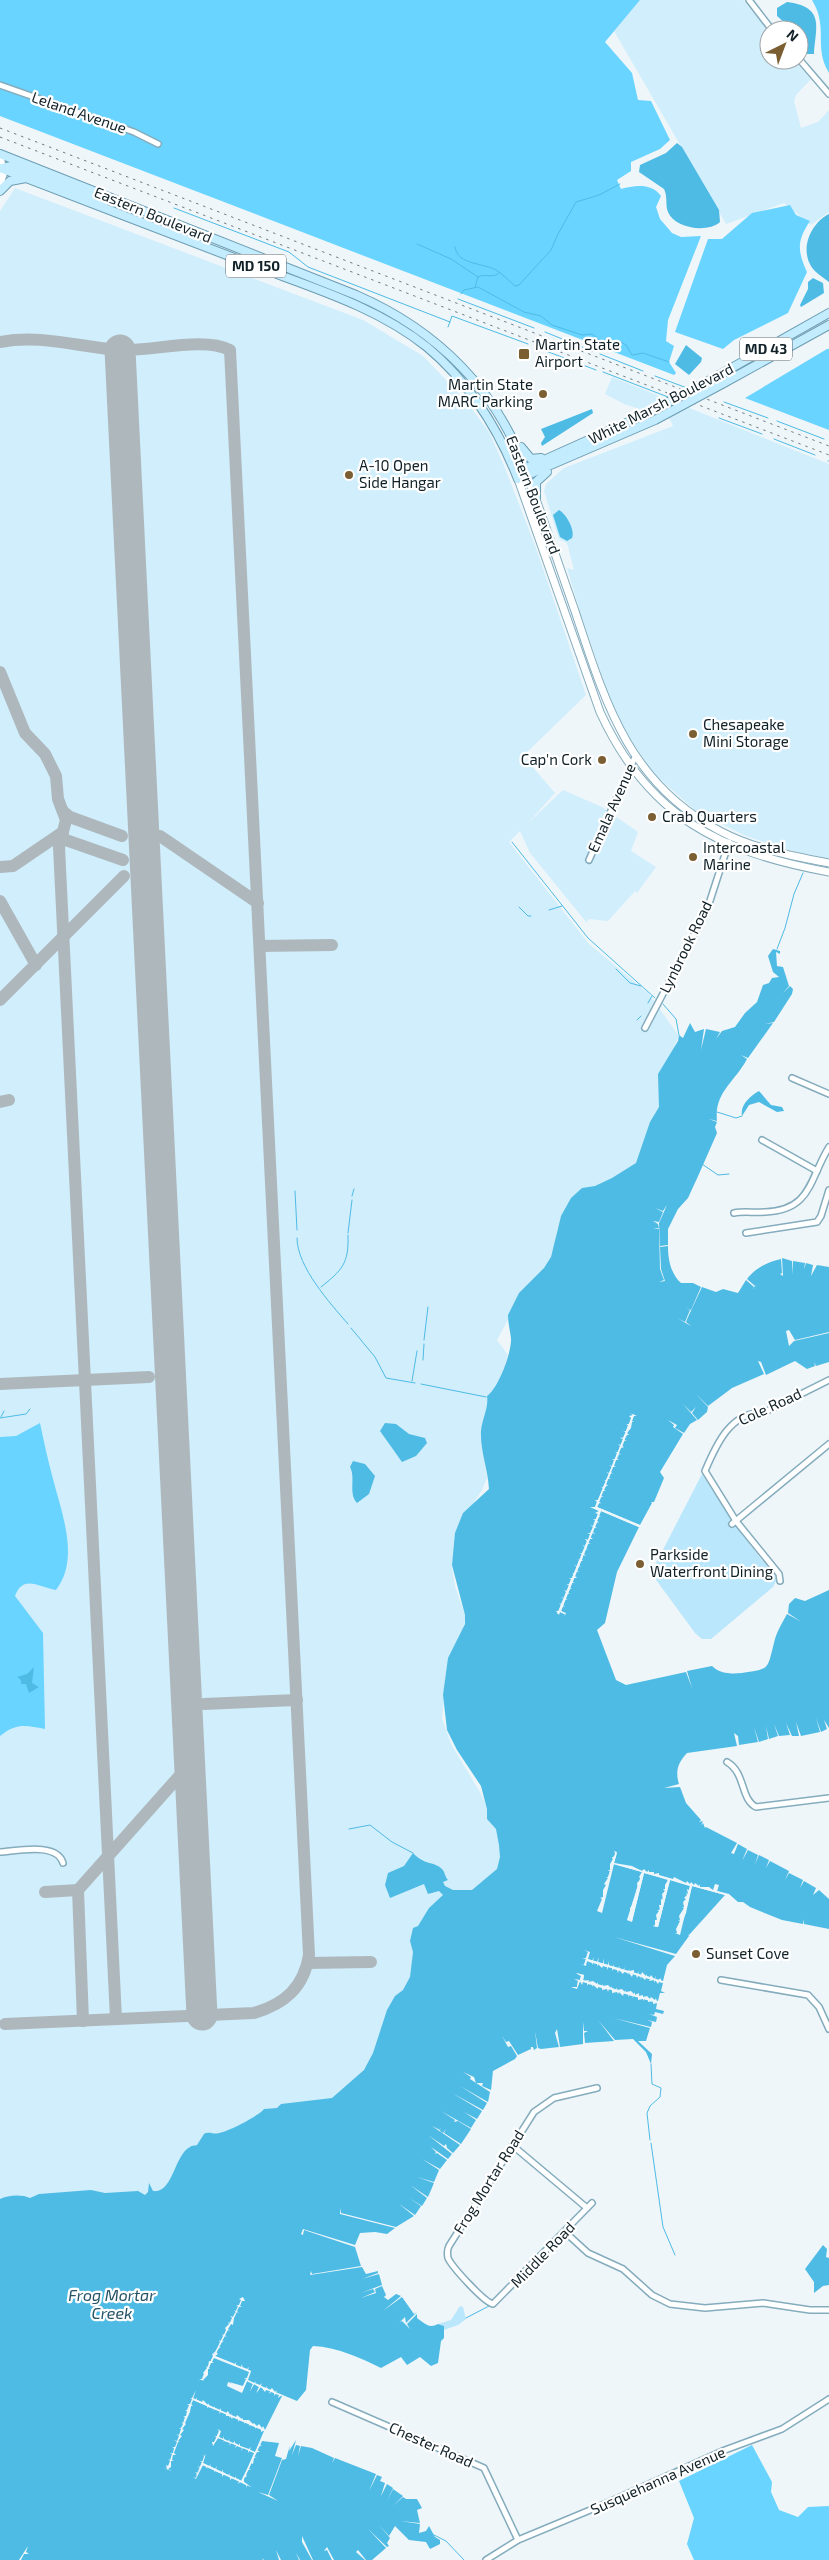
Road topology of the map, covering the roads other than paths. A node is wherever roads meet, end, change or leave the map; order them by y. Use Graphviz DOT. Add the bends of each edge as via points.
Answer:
graph roads {
  1 [pos="749,0"];
  2 [pos="764,20"];
  3 [pos="808,70"];
  4 [pos="0,85"];
  5 [pos="829,94"];
  6 [pos="158,144"];
  7 [pos="0,154"];
  8 [pos="1,169"];
  9 [pos="27,178"];
  10 [pos="0,184"];
  11 [pos="0,191"];
  12 [pos="147,214"];
  13 [pos="829,312"];
  14 [pos="829,324"];
  15 [pos="511,435"];
  16 [pos="580,444"];
  17 [pos="568,459"];
  18 [pos="526,472"];
  19 [pos="516,476"];
  20 [pos="536,498"];
  21 [pos="635,757"];
  22 [pos="630,764"];
  23 [pos="731,837"];
  24 [pos="728,845"];
  25 [pos="589,860"];
  26 [pos="829,863"];
  27 [pos="829,872"];
  28 [pos="645,1028"];
  29 [pos="792,1078"];
  30 [pos="829,1094"];
  31 [pos="762,1140"];
  32 [pos="829,1147"];
  33 [pos="817,1171"];
  34 [pos="829,1190"];
  35 [pos="734,1213"];
  36 [pos="746,1233"];
  37 [pos="829,1380"];
  38 [pos="829,1444"];
  39 [pos="734,1522"];
  40 [pos="780,1581"];
  41 [pos="728,1762"];
  42 [pos="829,1798"];
  43 [pos="0,1852"];
  44 [pos="63,1862"];
  45 [pos="721,1980"];
  46 [pos="829,2029"];
  47 [pos="597,2088"];
  48 [pos="512,2146"];
  49 [pos="592,2204"];
  50 [pos="588,2208"];
  51 [pos="565,2232"];
  52 [pos="492,2304"];
  53 [pos="829,2310"];
  54 [pos="829,2399"];
  55 [pos="332,2402"];
  56 [pos="518,2540"];
  57 [pos="486,2560"];
  1 -- 2 [label="street"];
  3 -- 5 [label="street"];
  4 -- 6 [label="street, Leland Avenue" via="134,132"];
  7 -- 8 [label="main road"];
  7 -- 12 [label="main road, Eastern Boulevard / MD 150"];
  8 -- 9 [label="main road, Eastern Boulevard / MD 150"];
  8 -- 10 [label="main road"];
  8 -- 12 [label="main road" via="12,166"];
  9 -- 11 [label="main road" via="10,181"];
  9 -- 19 [label="main road, Eastern Boulevard / MD 150" via="332,295 393,323 436,355 472,393 496,431"];
  12 -- 15 [label="main road, Eastern Boulevard / MD 150" via="356,295 403,319 444,349 467,371"];
  13 -- 16 [label="main road, White Marsh Boulevard / MD 43, bridge" via="712,379"];
  14 -- 17 [label="main road, White Marsh Boulevard / MD 43, bridge" via="655,420"];
  15 -- 16 [label="main road" via="525,454 534,459"];
  15 -- 18 [label="main road, Eastern Boulevard / MD 150"];
  16 -- 18 [label="main road, White Marsh Boulevard / MD 43"];
  17 -- 18 [label="main road, White Marsh Boulevard / MD 43"];
  17 -- 20 [label="main road" via="540,476 536,482"];
  18 -- 19 [label="main road, White Marsh Boulevard / MD 43"];
  18 -- 20 [label="main road, Eastern Boulevard / MD 150"];
  19 -- 22 [label="main road, Eastern Boulevard / MD 150" via="598,707 613,739"];
  20 -- 21 [label="main road, Eastern Boulevard / MD 150" via="606,702"];
  21 -- 22 [label="street, Emala Avenue"];
  21 -- 23 [label="main road, Eastern Boulevard / MD 150" via="677,803"];
  22 -- 24 [label="main road, Eastern Boulevard / MD 150" via="669,808 696,828"];
  22 -- 25 [label="street, Emala Avenue"];
  23 -- 24 [label="street, Lynbrook Road"];
  23 -- 26 [label="main road, Eastern Boulevard / MD 150" via="777,852"];
  24 -- 27 [label="main road, Eastern Boulevard / MD 150" via="770,860"];
  24 -- 28 [label="street, Lynbrook Road" via="707,910"];
  29 -- 30 [label="street"];
  31 -- 33 [label="street"];
  32 -- 33 [label="street"];
  33 -- 35 [label="street" via="806,1194 793,1206 765,1212"];
  34 -- 36 [label="street" via="817,1222"];
  37 -- 39 [label="street, Cole Road" via="764,1413 753,1412 745,1416 726,1432 705,1471"];
  38 -- 39 [label="street"];
  39 -- 40 [label="street" via="779,1574"];
  41 -- 42 [label="street" via="738,1770 749,1802 756,1807"];
  43 -- 44 [label="street" via="50,1851 58,1854"];
  45 -- 46 [label="street" via="808,1995 819,2006"];
  47 -- 48 [label="street, Frog Mortar Road" via="545,2103 530,2117"];
  48 -- 50 [label="street"];
  48 -- 52 [label="street, Frog Mortar Road" via="447,2252 452,2265"];
  49 -- 50 [label="street, Middle Road"];
  50 -- 51 [label="street, Middle Road"];
  51 -- 52 [label="street, Middle Road"];
  51 -- 53 [label="street" via="588,2253 623,2269 652,2295 670,2304 700,2308 763,2303"];
  54 -- 56 [label="street, Susquehanna Avenue" via="782,2429 725,2450"];
  55 -- 56 [label="street, Chester Road" via="484,2468"];
  56 -- 57 [label="street, Susquehanna Avenue"];
}
